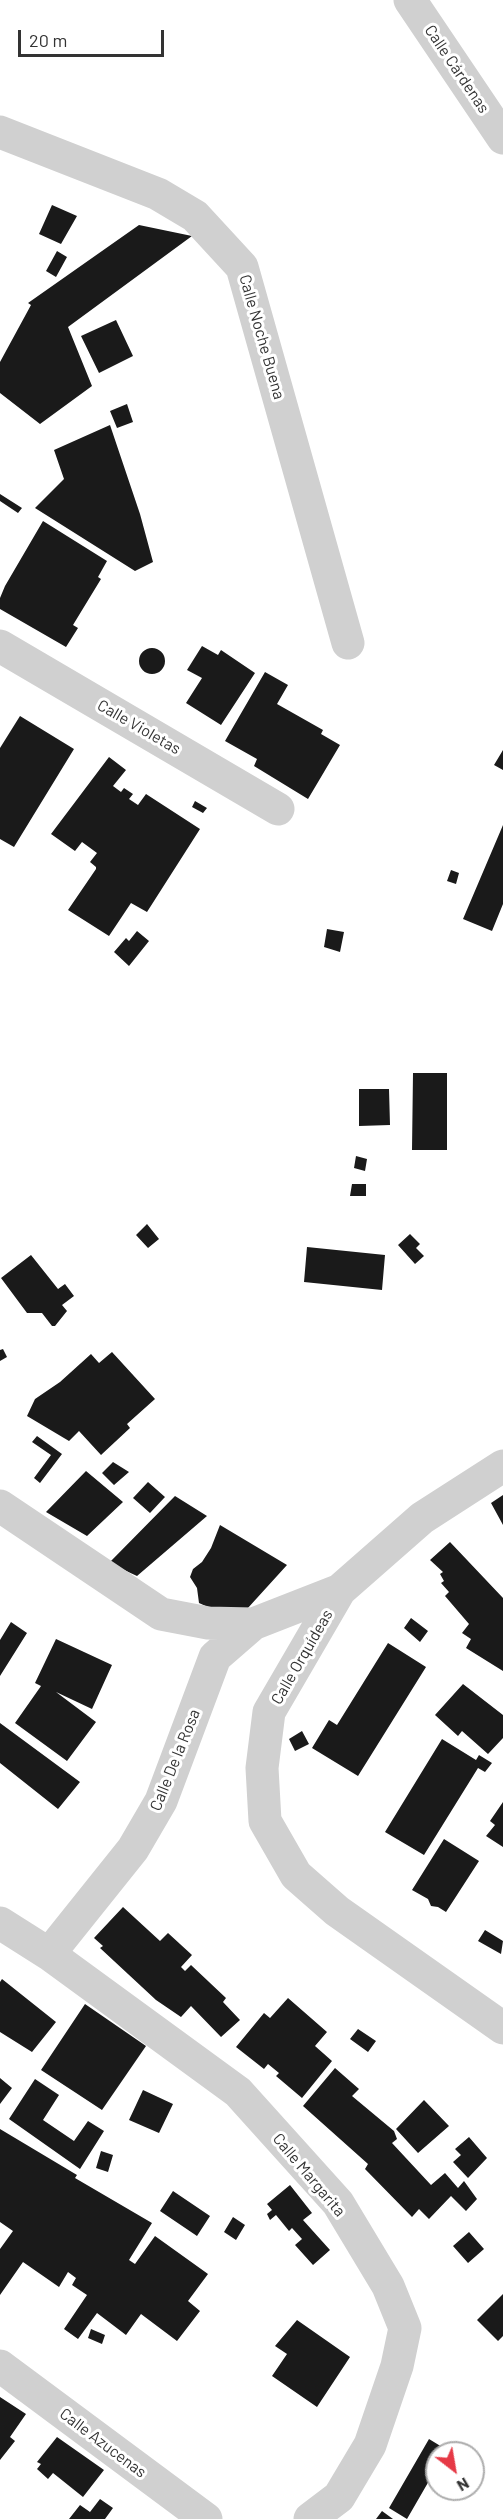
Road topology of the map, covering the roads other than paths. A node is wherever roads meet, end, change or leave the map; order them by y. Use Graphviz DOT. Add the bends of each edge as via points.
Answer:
graph roads {
  1 [pos="410,0"];
  2 [pos="0,132"];
  3 [pos="503,138"];
  4 [pos="348,643"];
  5 [pos="0,646"];
  6 [pos="278,809"];
  7 [pos="503,1466"];
  8 [pos="0,1506"];
  9 [pos="340,1590"];
  10 [pos="253,1624"];
  11 [pos="0,1923"];
  12 [pos="49,1954"];
  13 [pos="503,2028"];
  14 [pos="0,2366"];
  15 [pos="206,2519"];
  16 [pos="310,2519"];
  1 -- 3 [label="street, Calle Cárdenas"];
  2 -- 4 [label="street, Calle Noche Buena" via="158,194 195,216 242,267"];
  5 -- 6 [label="street, Calle Violetas"];
  7 -- 9 [label="street" via="422,1518"];
  8 -- 10 [label="street, Calle Orquídeas" via="160,1614 208,1623"];
  9 -- 10 [label="street, Calle Orquídeas"];
  9 -- 13 [label="street, Calle Orquídeas" via="270,1712 262,1768 266,1821 296,1875 329,1904"];
  10 -- 12 [label="street, Calle De la Rosa" via="215,1657 161,1801 133,1850"];
  11 -- 12 [label="street, Calle Margarita"];
  12 -- 16 [label="street, Calle Margarita" via="237,2092 338,2204 388,2286 405,2328 397,2366 370,2445 339,2497"];
  14 -- 15 [label="street, Calle Azucenas"];
}
